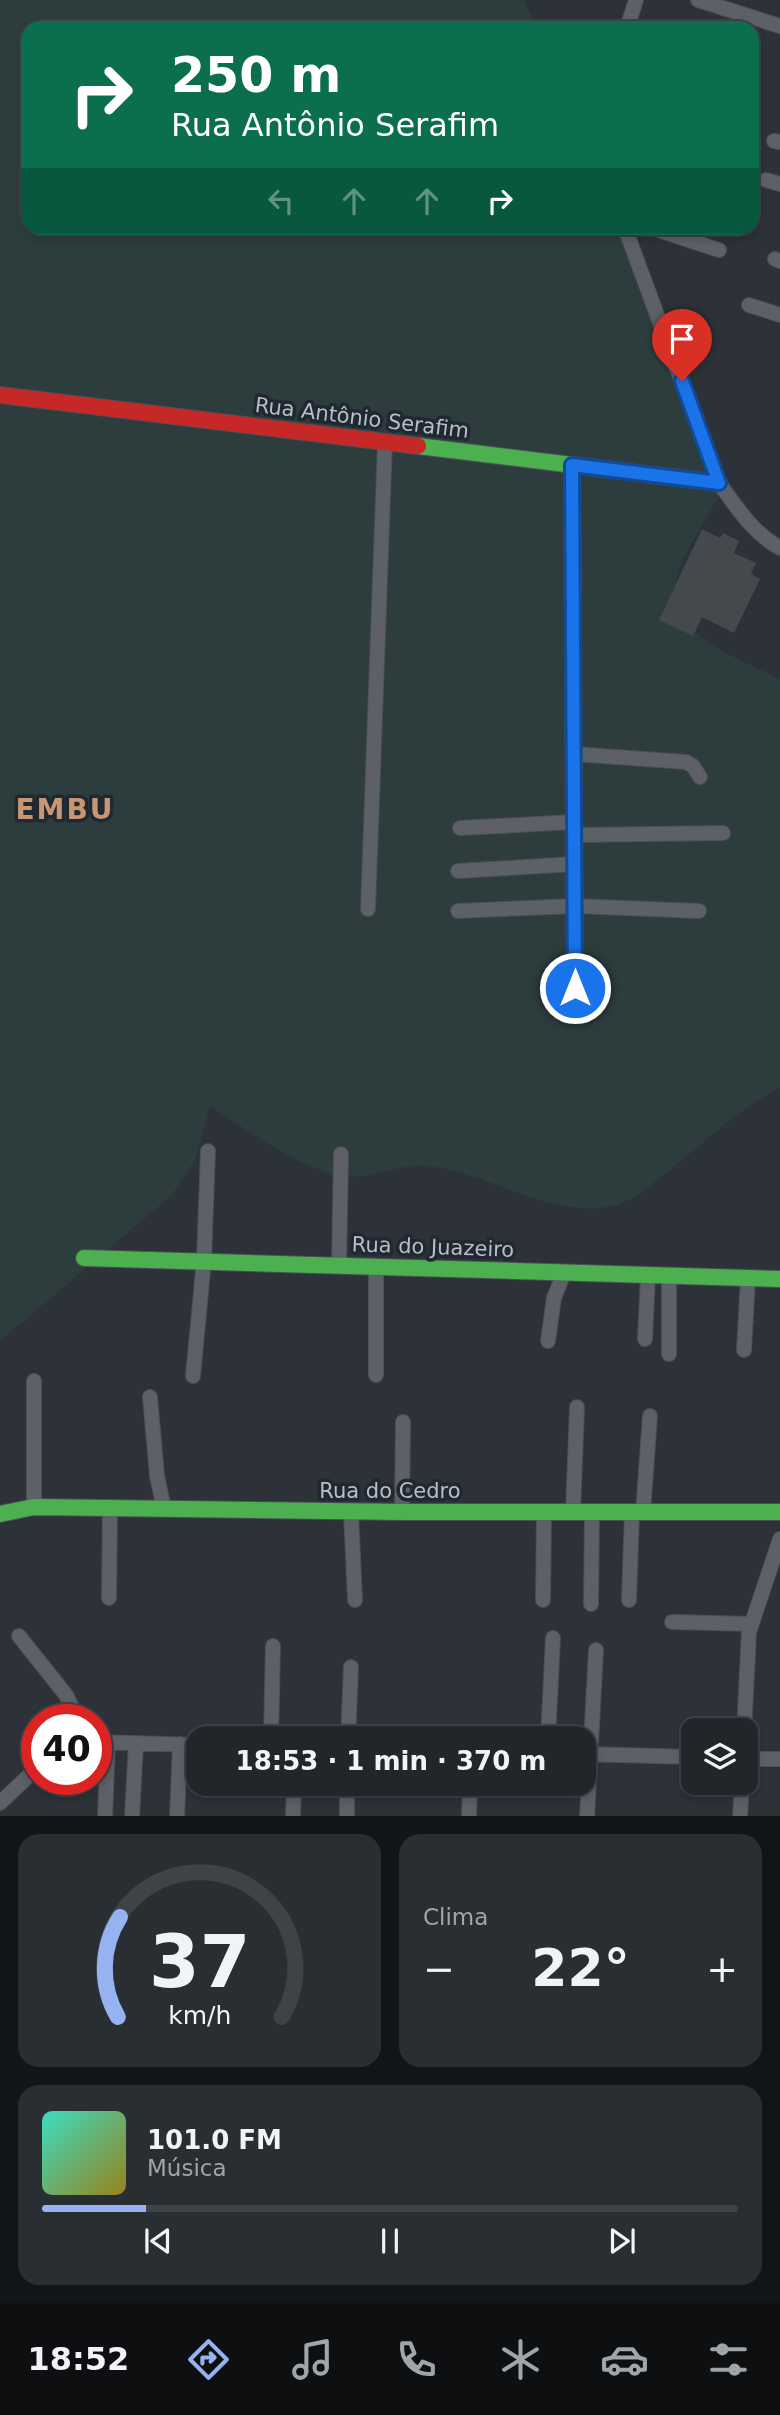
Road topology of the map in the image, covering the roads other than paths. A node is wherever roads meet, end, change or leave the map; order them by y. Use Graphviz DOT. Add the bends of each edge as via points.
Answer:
graph roads {
  1 [pos="636,0"];
  2 [pos="698,0"];
  3 [pos="629,21"];
  4 [pos="780,26"];
  5 [pos="628,235"];
  6 [pos="673,235"];
  7 [pos="719,250"];
  8 [pos="748,304"];
  9 [pos="780,315"];
  10 [pos="0,395"];
  11 [pos="385,442"];
  12 [pos="572,465"];
  13 [pos="719,483"];
  14 [pos="780,548"];
  15 [pos="574,754"];
  16 [pos="700,777"];
  17 [pos="460,828"];
  18 [pos="574,828"];
  19 [pos="723,833"];
  20 [pos="575,864"];
  21 [pos="458,871"];
  22 [pos="575,906"];
  23 [pos="368,909"];
  24 [pos="458,911"];
  25 [pos="699,911"];
  26 [pos="575,988"];
  27 [pos="208,1150"];
  28 [pos="341,1154"];
  29 [pos="84,1258"];
  30 [pos="204,1260"];
  31 [pos="339,1265"];
  32 [pos="376,1266"];
  33 [pos="564,1273"];
  34 [pos="648,1276"];
  35 [pos="669,1277"];
  36 [pos="748,1278"];
  37 [pos="780,1279"];
  38 [pos="645,1339"];
  39 [pos="548,1341"];
  40 [pos="744,1350"];
  41 [pos="669,1354"];
  42 [pos="376,1375"];
  43 [pos="193,1376"];
  44 [pos="34,1381"];
  45 [pos="150,1397"];
  46 [pos="577,1407"];
  47 [pos="650,1416"];
  48 [pos="403,1422"];
  49 [pos="34,1507"];
  50 [pos="110,1508"];
  51 [pos="164,1509"];
  52 [pos="351,1512"];
  53 [pos="402,1512"];
  54 [pos="544,1512"];
  55 [pos="573,1512"];
  56 [pos="592,1512"];
  57 [pos="638,1512"];
  58 [pos="780,1512"];
  59 [pos="0,1514"];
  60 [pos="780,1539"];
  61 [pos="109,1598"];
  62 [pos="355,1600"];
  63 [pos="543,1600"];
  64 [pos="629,1600"];
  65 [pos="591,1604"];
  66 [pos="671,1622"];
  67 [pos="752,1624"];
  68 [pos="19,1636"];
  69 [pos="553,1638"];
  70 [pos="273,1646"];
  71 [pos="596,1650"];
  72 [pos="351,1667"];
  73 [pos="70,1704"];
  74 [pos="745,1718"];
  75 [pos="271,1726"];
  76 [pos="349,1726"];
  77 [pos="549,1726"];
  78 [pos="589,1726"];
  79 [pos="112,1742"];
  80 [pos="136,1743"];
  81 [pos="180,1744"];
  82 [pos="186,1744"];
  83 [pos="596,1754"];
  84 [pos="681,1757"];
  85 [pos="758,1759"];
  86 [pos="780,1759"];
  87 [pos="21,1783"];
  88 [pos="104,1795"];
  89 [pos="741,1795"];
  90 [pos="294,1796"];
  91 [pos="347,1796"];
  92 [pos="470,1796"];
  93 [pos="587,1796"];
  94 [pos="0,1802"];
  95 [pos="105,1816"];
  96 [pos="132,1816"];
  97 [pos="177,1816"];
  98 [pos="293,1816"];
  99 [pos="347,1816"];
  100 [pos="469,1816"];
  101 [pos="587,1816"];
  102 [pos="740,1816"];
  1 -- 3 [label="street"];
  2 -- 4 [label="street"];
  5 -- 13 [label="street"];
  6 -- 7 [label="street"];
  8 -- 9 [label="street"];
  10 -- 11 [label="street, Rua Antônio Serafim"];
  11 -- 12 [label="street, Rua Antônio Serafim"];
  11 -- 23 [label="street"];
  12 -- 13 [label="street, Rua Antônio Serafim"];
  12 -- 15 [label="street"];
  13 -- 14 [label="street" via="757,531"];
  15 -- 16 [label="street" via="686,762"];
  15 -- 18 [label="street"];
  17 -- 18 [label="street"];
  18 -- 19 [label="street"];
  18 -- 20 [label="street"];
  20 -- 21 [label="street"];
  20 -- 22 [label="street"];
  22 -- 24 [label="street"];
  22 -- 25 [label="street"];
  22 -- 26 [label="street"];
  27 -- 30 [label="street"];
  28 -- 31 [label="street"];
  29 -- 30 [label="street, Rua do Juazeiro"];
  30 -- 31 [label="street, Rua do Juazeiro"];
  30 -- 43 [label="street"];
  31 -- 32 [label="street, Rua do Juazeiro"];
  32 -- 33 [label="street, Rua do Juazeiro"];
  32 -- 42 [label="street"];
  33 -- 34 [label="street, Rua do Juazeiro"];
  33 -- 39 [label="street" via="554,1298"];
  34 -- 35 [label="street, Rua do Juazeiro"];
  34 -- 38 [label="street"];
  35 -- 36 [label="street, Rua do Juazeiro"];
  35 -- 41 [label="street"];
  36 -- 37 [label="street, Rua do Juazeiro"];
  36 -- 40 [label="street"];
  44 -- 49 [label="street"];
  45 -- 51 [label="street" via="156,1476"];
  46 -- 55 [label="street"];
  47 -- 57 [label="street"];
  48 -- 53 [label="street"];
  49 -- 50 [label="street, Rua do Cedro"];
  49 -- 59 [label="street, Rua do Cedro"];
  50 -- 51 [label="street, Rua do Cedro"];
  50 -- 61 [label="street"];
  51 -- 52 [label="street, Rua do Cedro"];
  52 -- 53 [label="street, Rua do Cedro"];
  52 -- 62 [label="street"];
  53 -- 54 [label="street, Rua do Cedro"];
  54 -- 55 [label="street, Rua do Cedro"];
  54 -- 63 [label="street"];
  55 -- 56 [label="street, Rua do Cedro"];
  56 -- 57 [label="street, Rua do Cedro"];
  56 -- 65 [label="street"];
  57 -- 58 [label="street, Rua do Cedro"];
  57 -- 64 [label="street"];
  60 -- 67 [label="street"];
  66 -- 67 [label="street"];
  67 -- 74 [label="street"];
  68 -- 73 [label="street"];
  69 -- 77 [label="street"];
  70 -- 75 [label="street"];
  71 -- 78 [label="street"];
  72 -- 76 [label="street"];
  79 -- 80 [label="street"];
  80 -- 81 [label="street"];
  80 -- 96 [label="street"];
  81 -- 82 [label="street"];
  81 -- 97 [label="street"];
  83 -- 84 [label="street"];
  85 -- 86 [label="street"];
  87 -- 94 [label="street"];
  88 -- 95 [label="street"];
  89 -- 102 [label="street"];
  90 -- 98 [label="street"];
  91 -- 99 [label="street"];
  92 -- 100 [label="street"];
  93 -- 101 [label="street"];
}
